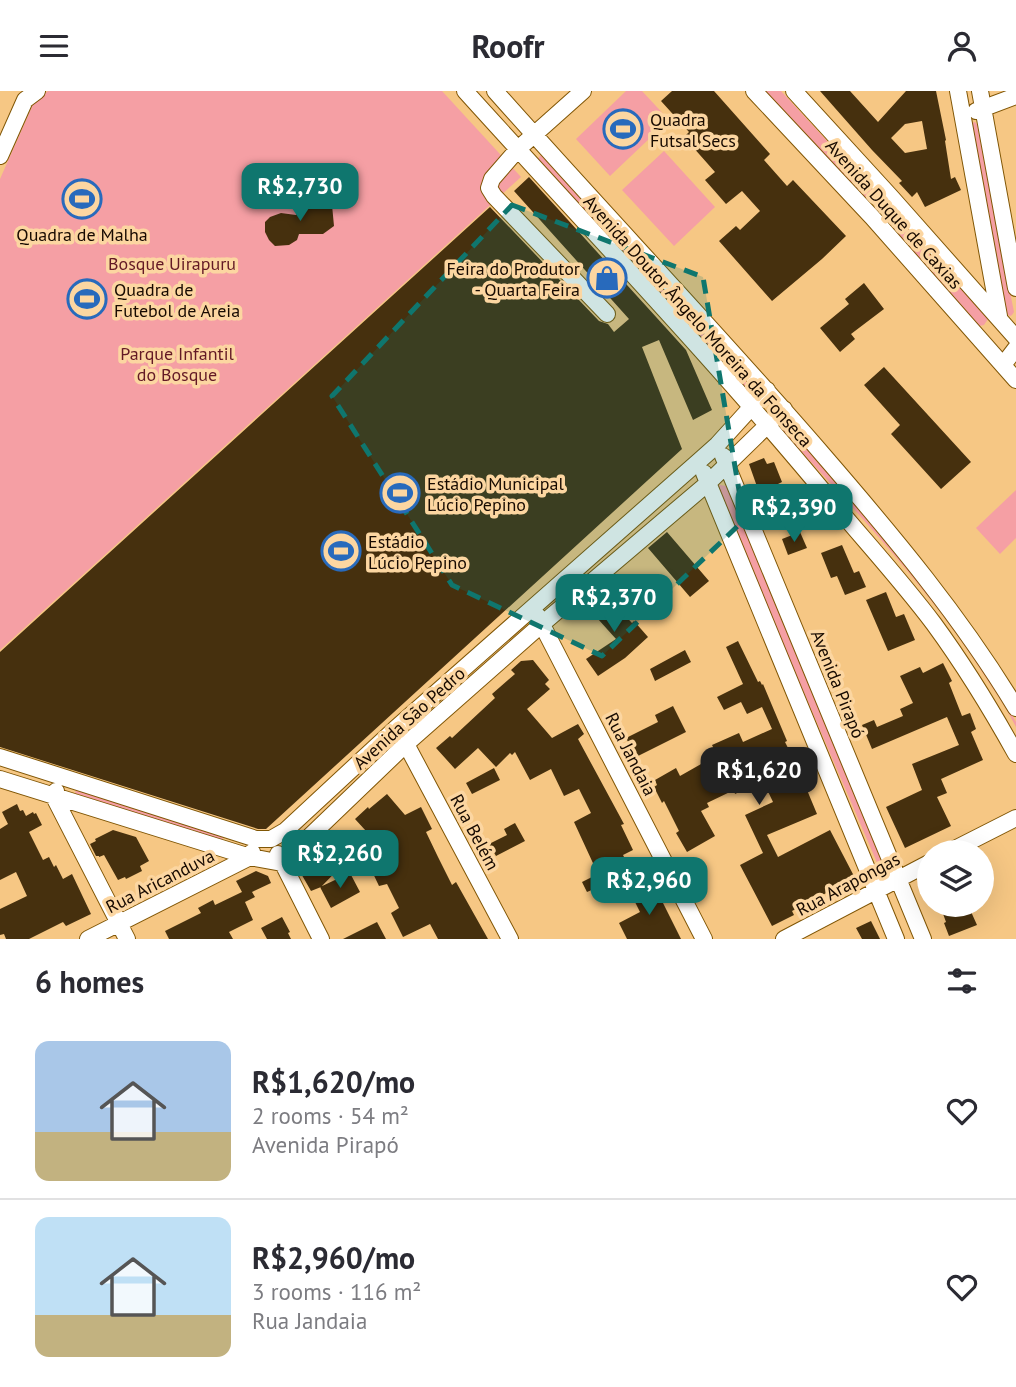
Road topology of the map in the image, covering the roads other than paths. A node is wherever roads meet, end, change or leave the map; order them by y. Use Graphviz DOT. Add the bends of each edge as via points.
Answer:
graph roads {
  1 [pos="465,91"];
  2 [pos="495,91"];
  3 [pos="583,91"];
  4 [pos="754,91"];
  5 [pos="794,91"];
  6 [pos="958,91"];
  7 [pos="979,91"];
  8 [pos="26,94"];
  9 [pos="1016,96"];
  10 [pos="983,109"];
  11 [pos="963,114"];
  12 [pos="534,135"];
  13 [pos="517,149"];
  14 [pos="0,156"];
  15 [pos="891,197"];
  16 [pos="872,217"];
  17 [pos="1016,288"];
  18 [pos="607,314"];
  19 [pos="999,319"];
  20 [pos="1016,338"];
  21 [pos="980,339"];
  22 [pos="1016,348"];
  23 [pos="1003,365"];
  24 [pos="1016,380"];
  25 [pos="767,390"];
  26 [pos="751,407"];
  27 [pos="784,409"];
  28 [pos="768,424"];
  29 [pos="717,445"];
  30 [pos="699,461"];
  31 [pos="727,465"];
  32 [pos="708,483"];
  33 [pos="532,607"];
  34 [pos="542,624"];
  35 [pos="1016,708"];
  36 [pos="395,729"];
  37 [pos="407,744"];
  38 [pos="1016,754"];
  39 [pos="0,757"];
  40 [pos="59,776"];
  41 [pos="0,779"];
  42 [pos="54,797"];
  43 [pos="1016,818"];
  44 [pos="232,831"];
  45 [pos="263,839"];
  46 [pos="973,840"];
  47 [pos="228,849"];
  48 [pos="250,857"];
  49 [pos="282,863"];
  50 [pos="917,869"];
  51 [pos="898,879"];
  52 [pos="876,891"];
  53 [pos="119,923"];
  54 [pos="88,939"];
  55 [pos="127,939"];
  56 [pos="321,939"];
  57 [pos="510,939"];
  58 [pos="704,939"];
  59 [pos="784,939"];
  60 [pos="897,939"];
  61 [pos="923,939"];
  1 -- 13 [label="street, Avenida Doutor Ângelo Moreira da Fonseca"];
  2 -- 12 [label="street, Avenida Doutor Ângelo Moreira da Fonseca"];
  3 -- 12 [label="street"];
  4 -- 16 [label="street, Avenida Duque de Caxias"];
  5 -- 15 [label="street, Avenida Duque de Caxias"];
  6 -- 11 [label="street"];
  7 -- 10 [label="street"];
  8 -- 14 [label="street"];
  9 -- 10 [label="street"];
  10 -- 11 [label="street"];
  10 -- 17 [label="street"];
  11 -- 19 [label="street"];
  12 -- 13 [label="street"];
  12 -- 25 [label="street, Avenida Doutor Ângelo Moreira da Fonseca"];
  13 -- 18 [label="street" via="489,188"];
  13 -- 26 [label="street, Avenida Doutor Ângelo Moreira da Fonseca"];
  15 -- 16 [label="street"];
  15 -- 19 [label="street, Avenida Duque de Caxias"];
  16 -- 21 [label="street, Avenida Duque de Caxias"];
  19 -- 20 [label="street, Avenida Duque de Caxias"];
  19 -- 21 [label="street"];
  21 -- 23 [label="street, Avenida Duque de Caxias"];
  22 -- 23 [label="street"];
  23 -- 24 [label="street, Avenida Duque de Caxias"];
  25 -- 26 [label="street, Avenida São Pedro"];
  25 -- 27 [label="street, Avenida Doutor Ângelo Moreira da Fonseca"];
  26 -- 28 [label="street, Avenida Doutor Ângelo Moreira da Fonseca"];
  26 -- 29 [label="street, Avenida São Pedro"];
  27 -- 28 [label="street, Avenida São Pedro"];
  27 -- 35 [label="street, Avenida Doutor Ângelo Moreira da Fonseca" via="929,581"];
  28 -- 31 [label="street, Avenida São Pedro"];
  28 -- 38 [label="street, Avenida Doutor Ângelo Moreira da Fonseca" via="933,622"];
  29 -- 30 [label="street, Avenida São Pedro"];
  29 -- 31 [label="street, Avenida Pirapó"];
  30 -- 32 [label="street"];
  30 -- 33 [label="street, Avenida São Pedro"];
  31 -- 32 [label="street, Avenida São Pedro"];
  31 -- 51 [label="street, Avenida Pirapó"];
  32 -- 34 [label="street, Avenida São Pedro"];
  32 -- 52 [label="street"];
  33 -- 34 [label="street, Rua Jandaia"];
  33 -- 36 [label="street, Avenida São Pedro"];
  34 -- 37 [label="street, Avenida São Pedro"];
  34 -- 58 [label="street, Rua Jandaia"];
  36 -- 37 [label="street, Rua Belém"];
  36 -- 45 [label="street, Avenida São Pedro" via="285,831"];
  37 -- 49 [label="street, Avenida São Pedro"];
  37 -- 57 [label="street, Rua Belém"];
  39 -- 40 [label="street"];
  40 -- 42 [label="street"];
  40 -- 44 [label="street"];
  41 -- 42 [label="street"];
  42 -- 47 [label="street"];
  42 -- 53 [label="street"];
  43 -- 46 [label="street"];
  44 -- 45 [label="street"];
  44 -- 47 [label="street"];
  45 -- 48 [label="street"];
  45 -- 49 [label="street"];
  47 -- 48 [label="street"];
  48 -- 49 [label="street"];
  48 -- 53 [label="street, Rua Aricanduva"];
  49 -- 56 [label="street"];
  50 -- 51 [label="street, Rua Arapongas"];
  51 -- 52 [label="street, Rua Arapongas"];
  51 -- 61 [label="street, Avenida Pirapó"];
  52 -- 59 [label="street, Rua Arapongas"];
  52 -- 60 [label="street"];
  53 -- 54 [label="street, Rua Aricanduva"];
  53 -- 55 [label="street"];
}
